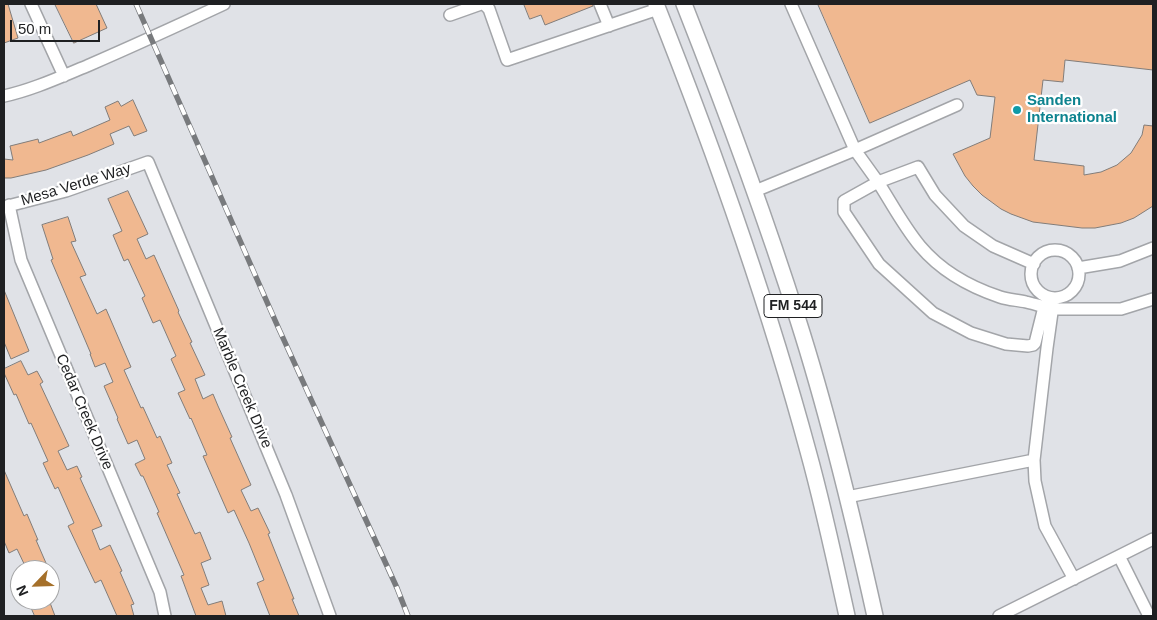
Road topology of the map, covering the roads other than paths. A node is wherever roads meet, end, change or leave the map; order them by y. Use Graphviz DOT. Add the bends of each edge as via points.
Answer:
graph roads {
  1 [pos="31,4"];
  2 [pos="224,4"];
  3 [pos="482,4"];
  4 [pos="600,4"];
  5 [pos="684,4"];
  6 [pos="791,4"];
  7 [pos="657,7"];
  8 [pos="450,15"];
  9 [pos="609,26"];
  10 [pos="64,76"];
  11 [pos="4,96"];
  12 [pos="957,105"];
  13 [pos="855,150"];
  14 [pos="148,162"];
  15 [pos="878,182"];
  16 [pos="755,191"];
  17 [pos="730,202"];
  18 [pos="6,206"];
  19 [pos="1153,248"];
  20 [pos="1034,264"];
  21 [pos="1078,268"];
  22 [pos="1153,299"];
  23 [pos="1050,305"];
  24 [pos="1034,460"];
  25 [pos="847,497"];
  26 [pos="1153,539"];
  27 [pos="1119,556"];
  28 [pos="1074,579"];
  29 [pos="165,616"];
  30 [pos="330,616"];
  31 [pos="847,616"];
  32 [pos="875,616"];
  33 [pos="1000,616"];
  34 [pos="1149,616"];
  1 -- 10 [label="street"];
  2 -- 10 [label="street"];
  3 -- 8 [label="street"];
  3 -- 9 [label="street" via="489,9 507,60"];
  4 -- 9 [label="street"];
  5 -- 16 [label="main road, FM 544 / FM 544"];
  6 -- 13 [label="street"];
  7 -- 9 [label="street"];
  7 -- 17 [label="main road, FM 544 / FM 544"];
  10 -- 11 [label="street"];
  12 -- 13 [label="street"];
  13 -- 15 [label="street"];
  13 -- 16 [label="street"];
  14 -- 18 [label="street, Mesa Verde Way" via="66,191"];
  14 -- 30 [label="street, Marble Creek Drive" via="286,494"];
  15 -- 20 [label="street" via="918,167 935,195 964,226 993,246"];
  15 -- 23 [label="street" via="919,246 967,284 1002,298"];
  15 -- 23 [label="street" via="844,202 844,212 879,264 933,313 972,333 1006,344 1031,346"];
  16 -- 17 [label="main road"];
  16 -- 25 [label="main road, FM 544 / FM 544" via="798,321"];
  17 -- 31 [label="main road, FM 544 / FM 544" via="808,451"];
  18 -- 29 [label="street, Cedar Creek Drive" via="21,260 160,592"];
  19 -- 21 [label="street" via="1120,261"];
  20 -- 21 [label="street" via="1043,253 1057,250 1070,256"];
  20 -- 23 [label="street" via="1033,284 1048,297"];
  21 -- 23 [label="street" via="1078,281 1072,292"];
  22 -- 23 [label="street" via="1121,309"];
  23 -- 24 [label="street"];
  24 -- 25 [label="street"];
  24 -- 28 [label="street" via="1045,526"];
  25 -- 32 [label="main road, FM 544 / FM 544"];
  26 -- 27 [label="street"];
  27 -- 28 [label="street"];
  27 -- 34 [label="street"];
  28 -- 33 [label="street"];
}
